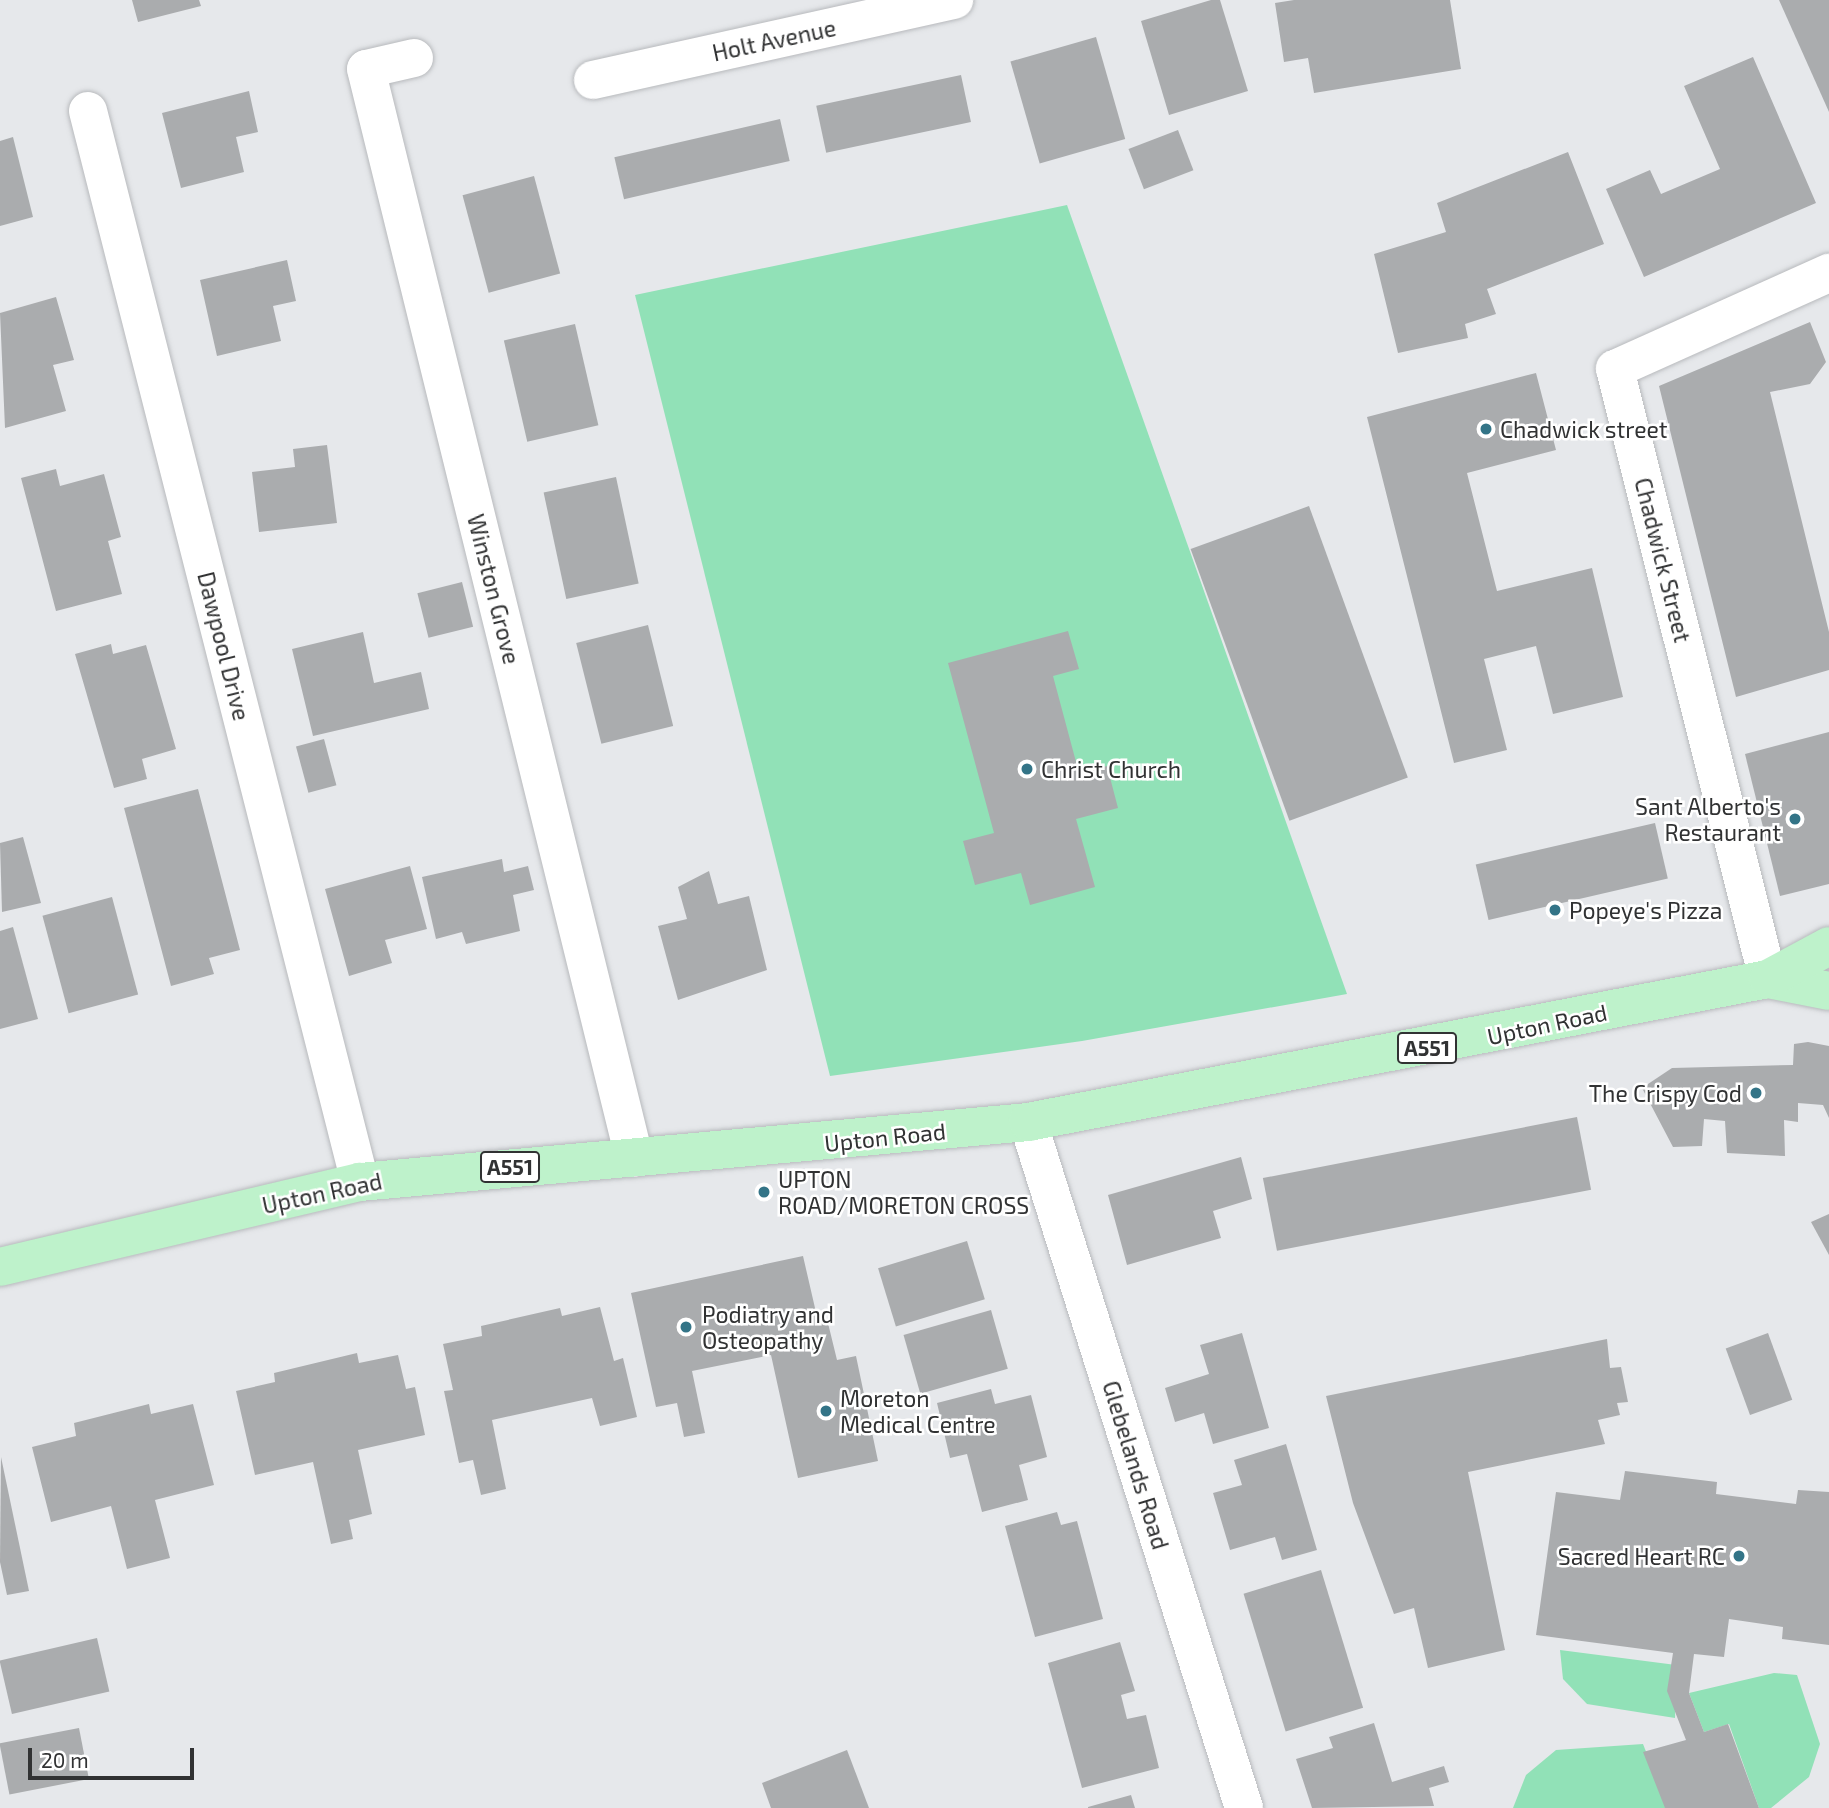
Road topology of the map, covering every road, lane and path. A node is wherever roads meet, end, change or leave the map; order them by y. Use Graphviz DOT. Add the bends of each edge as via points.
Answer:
graph roads {
  1 [pos="954,0"];
  2 [pos="414,58"];
  3 [pos="593,80"];
  4 [pos="88,111"];
  5 [pos="1829,273"];
  6 [pos="1829,946"];
  7 [pos="1768,979"];
  8 [pos="1829,991"];
  9 [pos="1028,1122"];
  10 [pos="634,1157"];
  11 [pos="360,1182"];
  12 [pos="0,1267"];
  13 [pos="1244,1808"];
  1 -- 3 [label="street, Holt Avenue"];
  2 -- 10 [label="street, Winston Grove" via="366,69"];
  4 -- 11 [label="street, Dawpool Drive"];
  5 -- 7 [label="street, Chadwick Street" via="1615,369"];
  6 -- 7 [label="main road, Upton Road / A551"];
  7 -- 8 [label="main road, Upton Road / A551"];
  7 -- 9 [label="main road, Upton Road / A551"];
  9 -- 10 [label="main road, Upton Road / A551"];
  9 -- 13 [label="street, Glebelands Road"];
  10 -- 11 [label="main road, Upton Road / A551"];
  11 -- 12 [label="main road, Upton Road / A551"];
}
